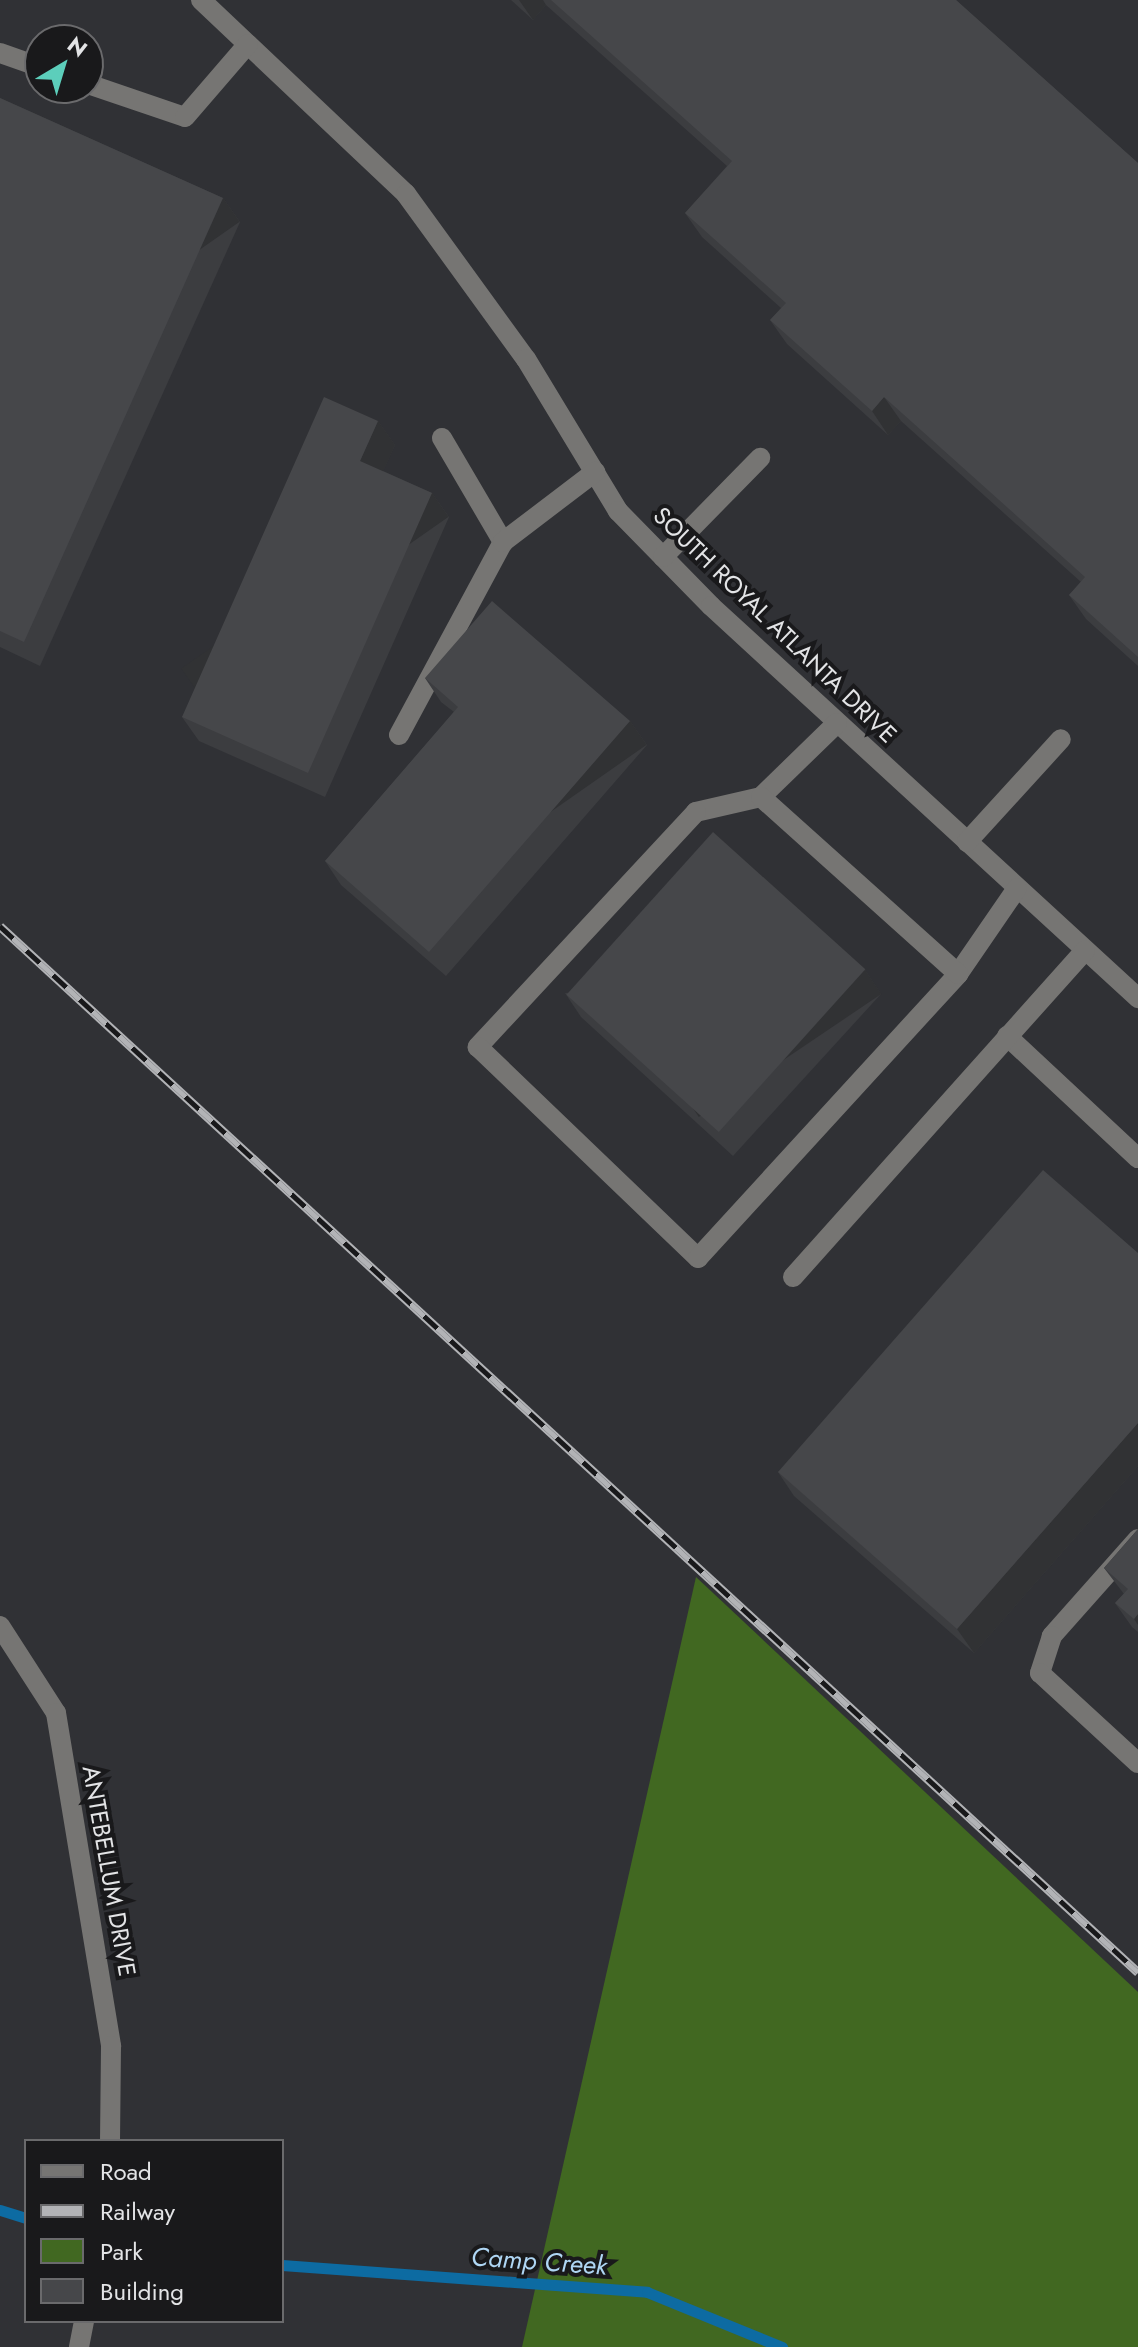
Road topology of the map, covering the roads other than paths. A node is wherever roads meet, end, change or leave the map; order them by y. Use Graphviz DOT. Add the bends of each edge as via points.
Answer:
graph roads {
  1 [pos="201,0"];
  2 [pos="248,44"];
  3 [pos="0,53"];
  4 [pos="24,61"];
  5 [pos="104,89"];
  6 [pos="442,438"];
  7 [pos="760,458"];
  8 [pos="595,472"];
  9 [pos="503,542"];
  10 [pos="663,557"];
  11 [pos="837,723"];
  12 [pos="399,735"];
  13 [pos="1061,739"];
  14 [pos="761,797"];
  15 [pos="967,842"];
  16 [pos="1017,888"];
  17 [pos="1085,950"];
  18 [pos="958,974"];
  19 [pos="1138,998"];
  20 [pos="1007,1036"];
  21 [pos="1138,1158"];
  22 [pos="793,1277"];
  23 [pos="1138,1539"];
  24 [pos="0,1626"];
  25 [pos="1138,1763"];
  26 [pos="110,2139"];
  27 [pos="84,2323"];
  28 [pos="79,2347"];
  1 -- 2 [label="street, SOUTH ROYAL ATLANTA DRIVE"];
  2 -- 5 [label="street" via="185,117"];
  2 -- 8 [label="street, SOUTH ROYAL ATLANTA DRIVE" via="406,194 526,359"];
  3 -- 4 [label="street"];
  6 -- 9 [label="street"];
  7 -- 10 [label="street"];
  8 -- 9 [label="street"];
  8 -- 10 [label="street, SOUTH ROYAL ATLANTA DRIVE" via="618,511"];
  9 -- 12 [label="street"];
  10 -- 11 [label="street, SOUTH ROYAL ATLANTA DRIVE"];
  11 -- 14 [label="street"];
  11 -- 15 [label="street, SOUTH ROYAL ATLANTA DRIVE"];
  13 -- 15 [label="street"];
  14 -- 18 [label="street"];
  14 -- 18 [label="street" via="696,812 478,1047 698,1258"];
  15 -- 16 [label="street, SOUTH ROYAL ATLANTA DRIVE"];
  16 -- 17 [label="street, SOUTH ROYAL ATLANTA DRIVE"];
  16 -- 18 [label="street"];
  17 -- 19 [label="street, SOUTH ROYAL ATLANTA DRIVE"];
  17 -- 20 [label="street"];
  20 -- 21 [label="street"];
  20 -- 22 [label="street"];
  23 -- 25 [label="street" via="1052,1636 1040,1673"];
  24 -- 26 [label="street, ANTEBELLUM DRIVE" via="56,1713 111,2046"];
  27 -- 28 [label="street"];
}
